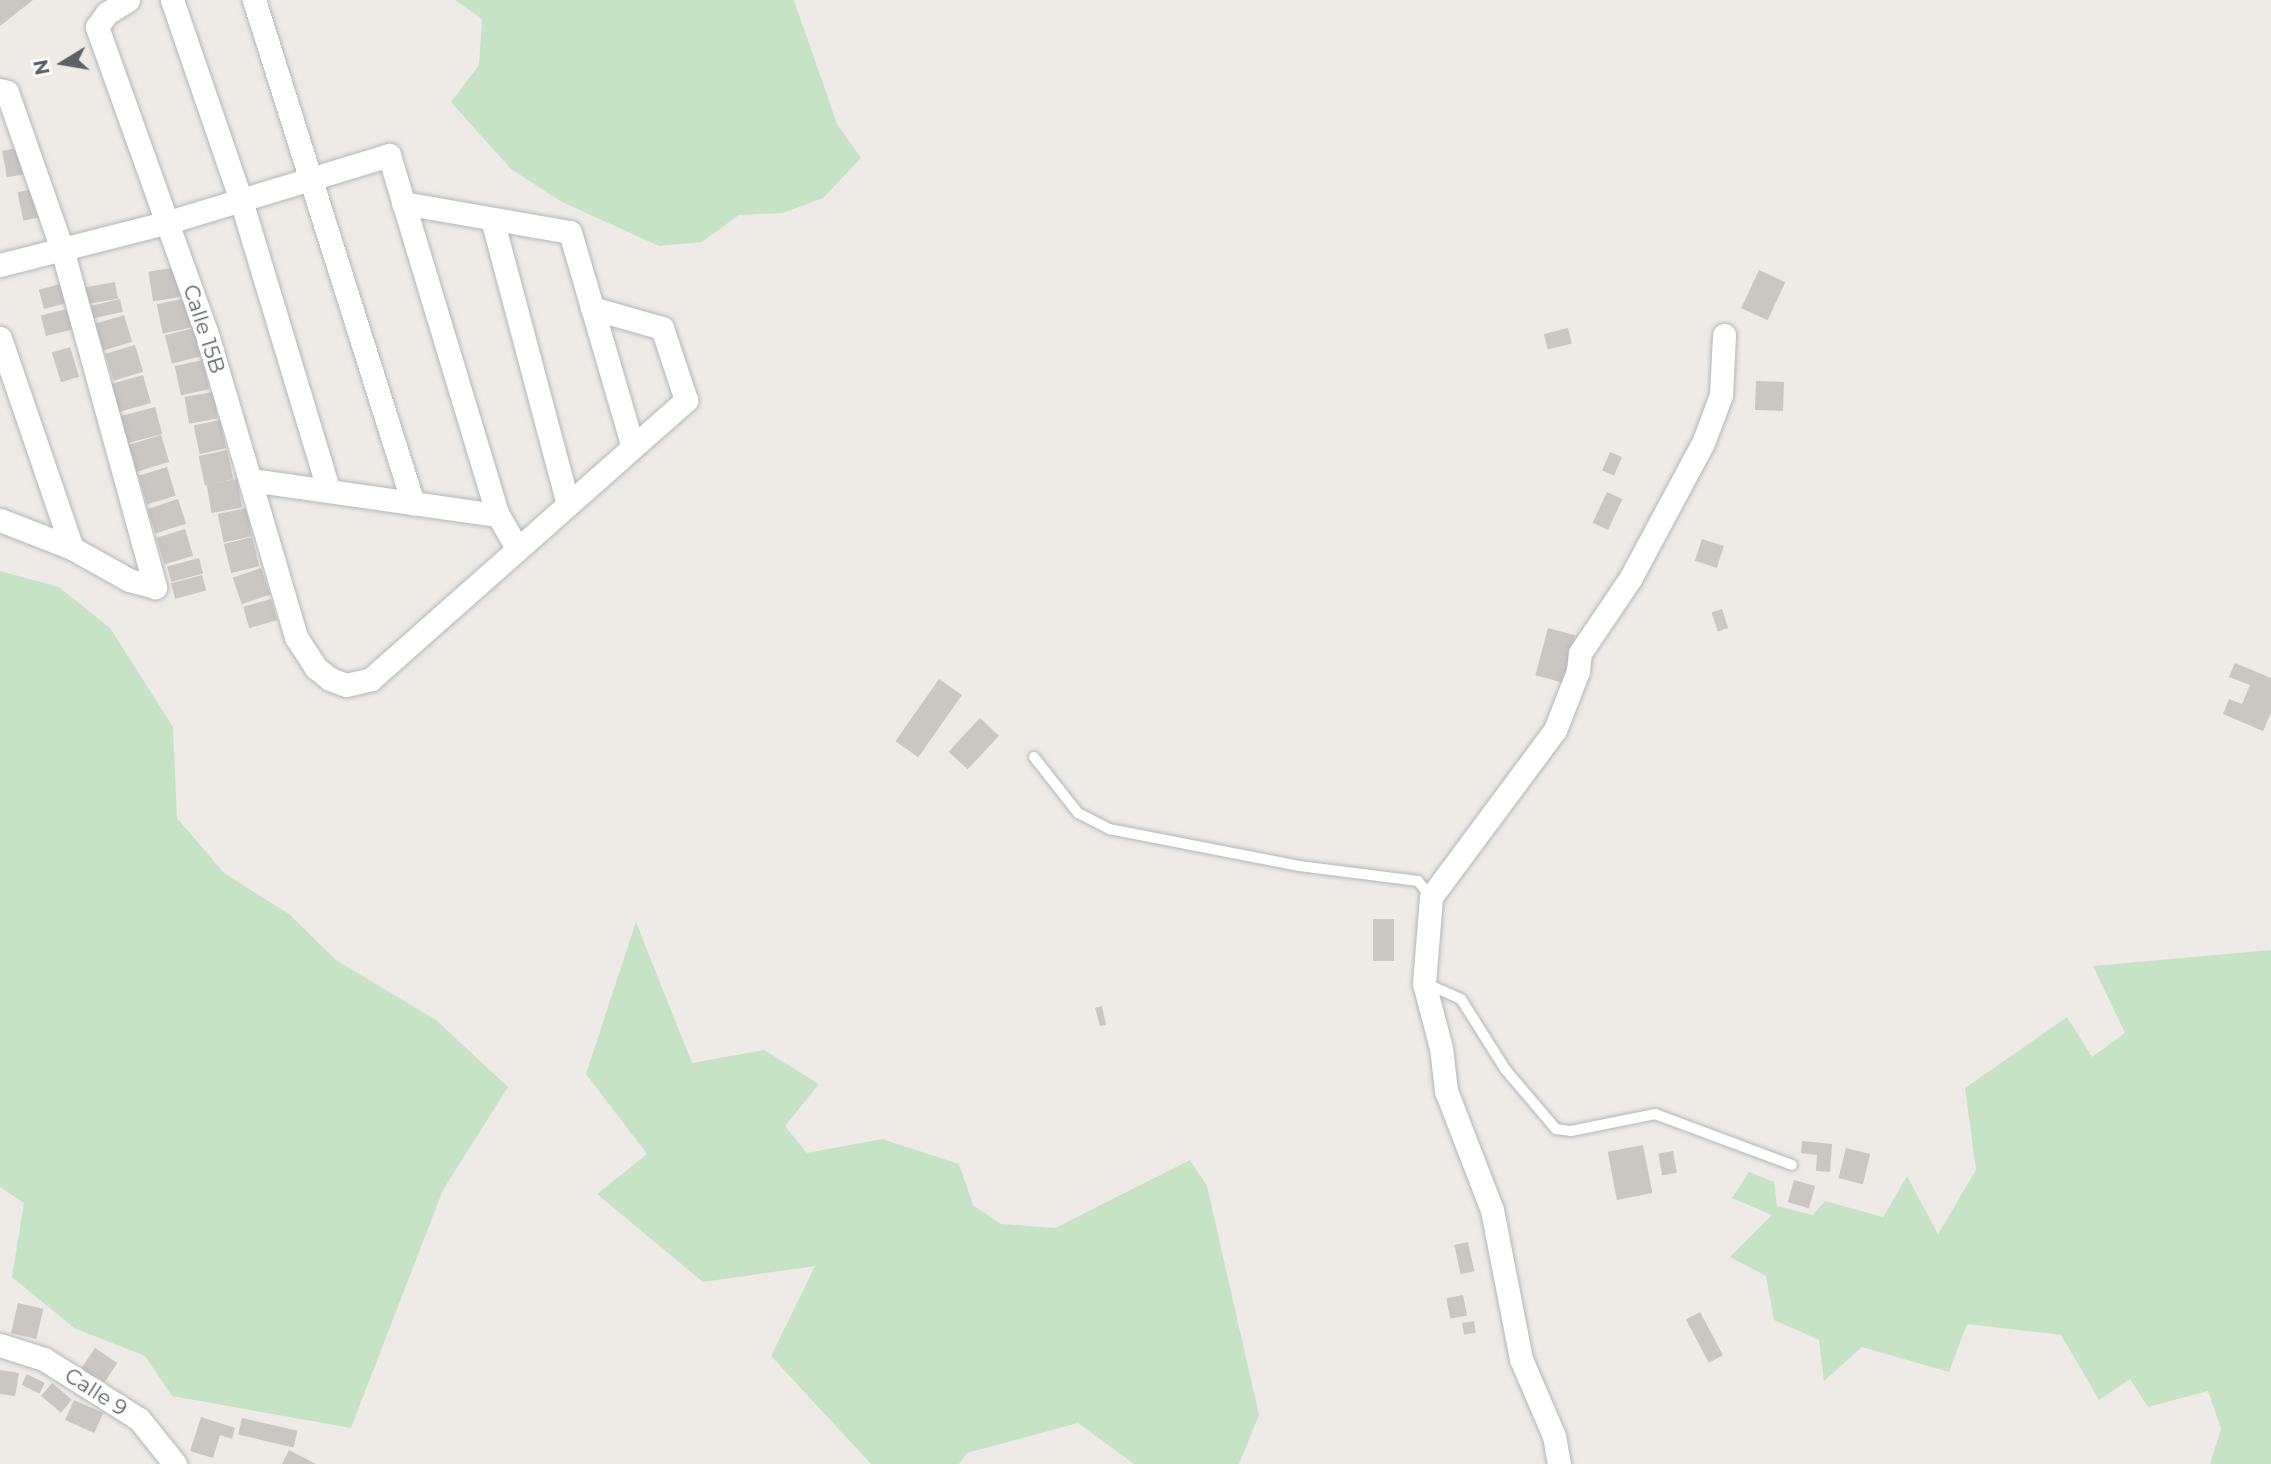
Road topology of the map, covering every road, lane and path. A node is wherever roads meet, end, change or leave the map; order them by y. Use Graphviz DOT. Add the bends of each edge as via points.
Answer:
graph roads {
  1 [pos="128,0"];
  2 [pos="172,0"];
  3 [pos="254,0"];
  4 [pos="0,90"];
  5 [pos="311,176"];
  6 [pos="240,197"];
  7 [pos="403,203"];
  8 [pos="492,219"];
  9 [pos="169,222"];
  10 [pos="62,249"];
  11 [pos="0,265"];
  12 [pos="592,308"];
  13 [pos="1724,335"];
  14 [pos="0,338"];
  15 [pos="633,447"];
  16 [pos="251,480"];
  17 [pos="329,491"];
  18 [pos="413,503"];
  19 [pos="568,504"];
  20 [pos="498,515"];
  21 [pos="0,520"];
  22 [pos="72,548"];
  23 [pos="518,549"];
  24 [pos="1034,757"];
  25 [pos="1431,897"];
  26 [pos="1424,983"];
  27 [pos="1792,1165"];
  28 [pos="0,1345"];
  29 [pos="175,1464"];
  30 [pos="1559,1464"];
  1 -- 9 [label="street, Calle 15B" via="107,13 97,27"];
  2 -- 6 [label="street"];
  3 -- 5 [label="street"];
  4 -- 10 [label="street" via="7,92"];
  5 -- 6 [label="street"];
  5 -- 7 [label="street" via="388,155"];
  5 -- 18 [label="street"];
  6 -- 9 [label="street"];
  6 -- 17 [label="street"];
  7 -- 8 [label="street"];
  7 -- 20 [label="street"];
  8 -- 12 [label="street" via="570,232"];
  8 -- 19 [label="street"];
  9 -- 10 [label="street"];
  9 -- 16 [label="street, Calle 15B"];
  10 -- 11 [label="street"];
  10 -- 22 [label="street" via="155,587 129,580"];
  12 -- 15 [label="street"];
  12 -- 15 [label="street, Calle 15B" via="662,328 686,400"];
  13 -- 25 [label="street" via="1721,395 1703,443 1630,579 1580,653 1578,671 1555,730"];
  14 -- 22 [label="street"];
  15 -- 19 [label="street, Calle 15B"];
  16 -- 17 [label="street"];
  16 -- 23 [label="street, Calle 15B" via="296,637 316,668 346,685 371,679"];
  17 -- 18 [label="street"];
  18 -- 20 [label="street"];
  19 -- 23 [label="street, Calle 15B"];
  20 -- 23 [label="street"];
  21 -- 22 [label="street"];
  24 -- 25 [label="lane" via="1078,813 1109,828 1299,866 1418,881"];
  25 -- 26 [label="street"];
  26 -- 27 [label="lane" via="1461,999 1505,1069 1556,1129 1571,1131 1654,1114"];
  26 -- 30 [label="street" via="1441,1048 1446,1091 1492,1210 1521,1359 1553,1436"];
  28 -- 29 [label="street, Calle 9" via="44,1359 139,1419"];
}
